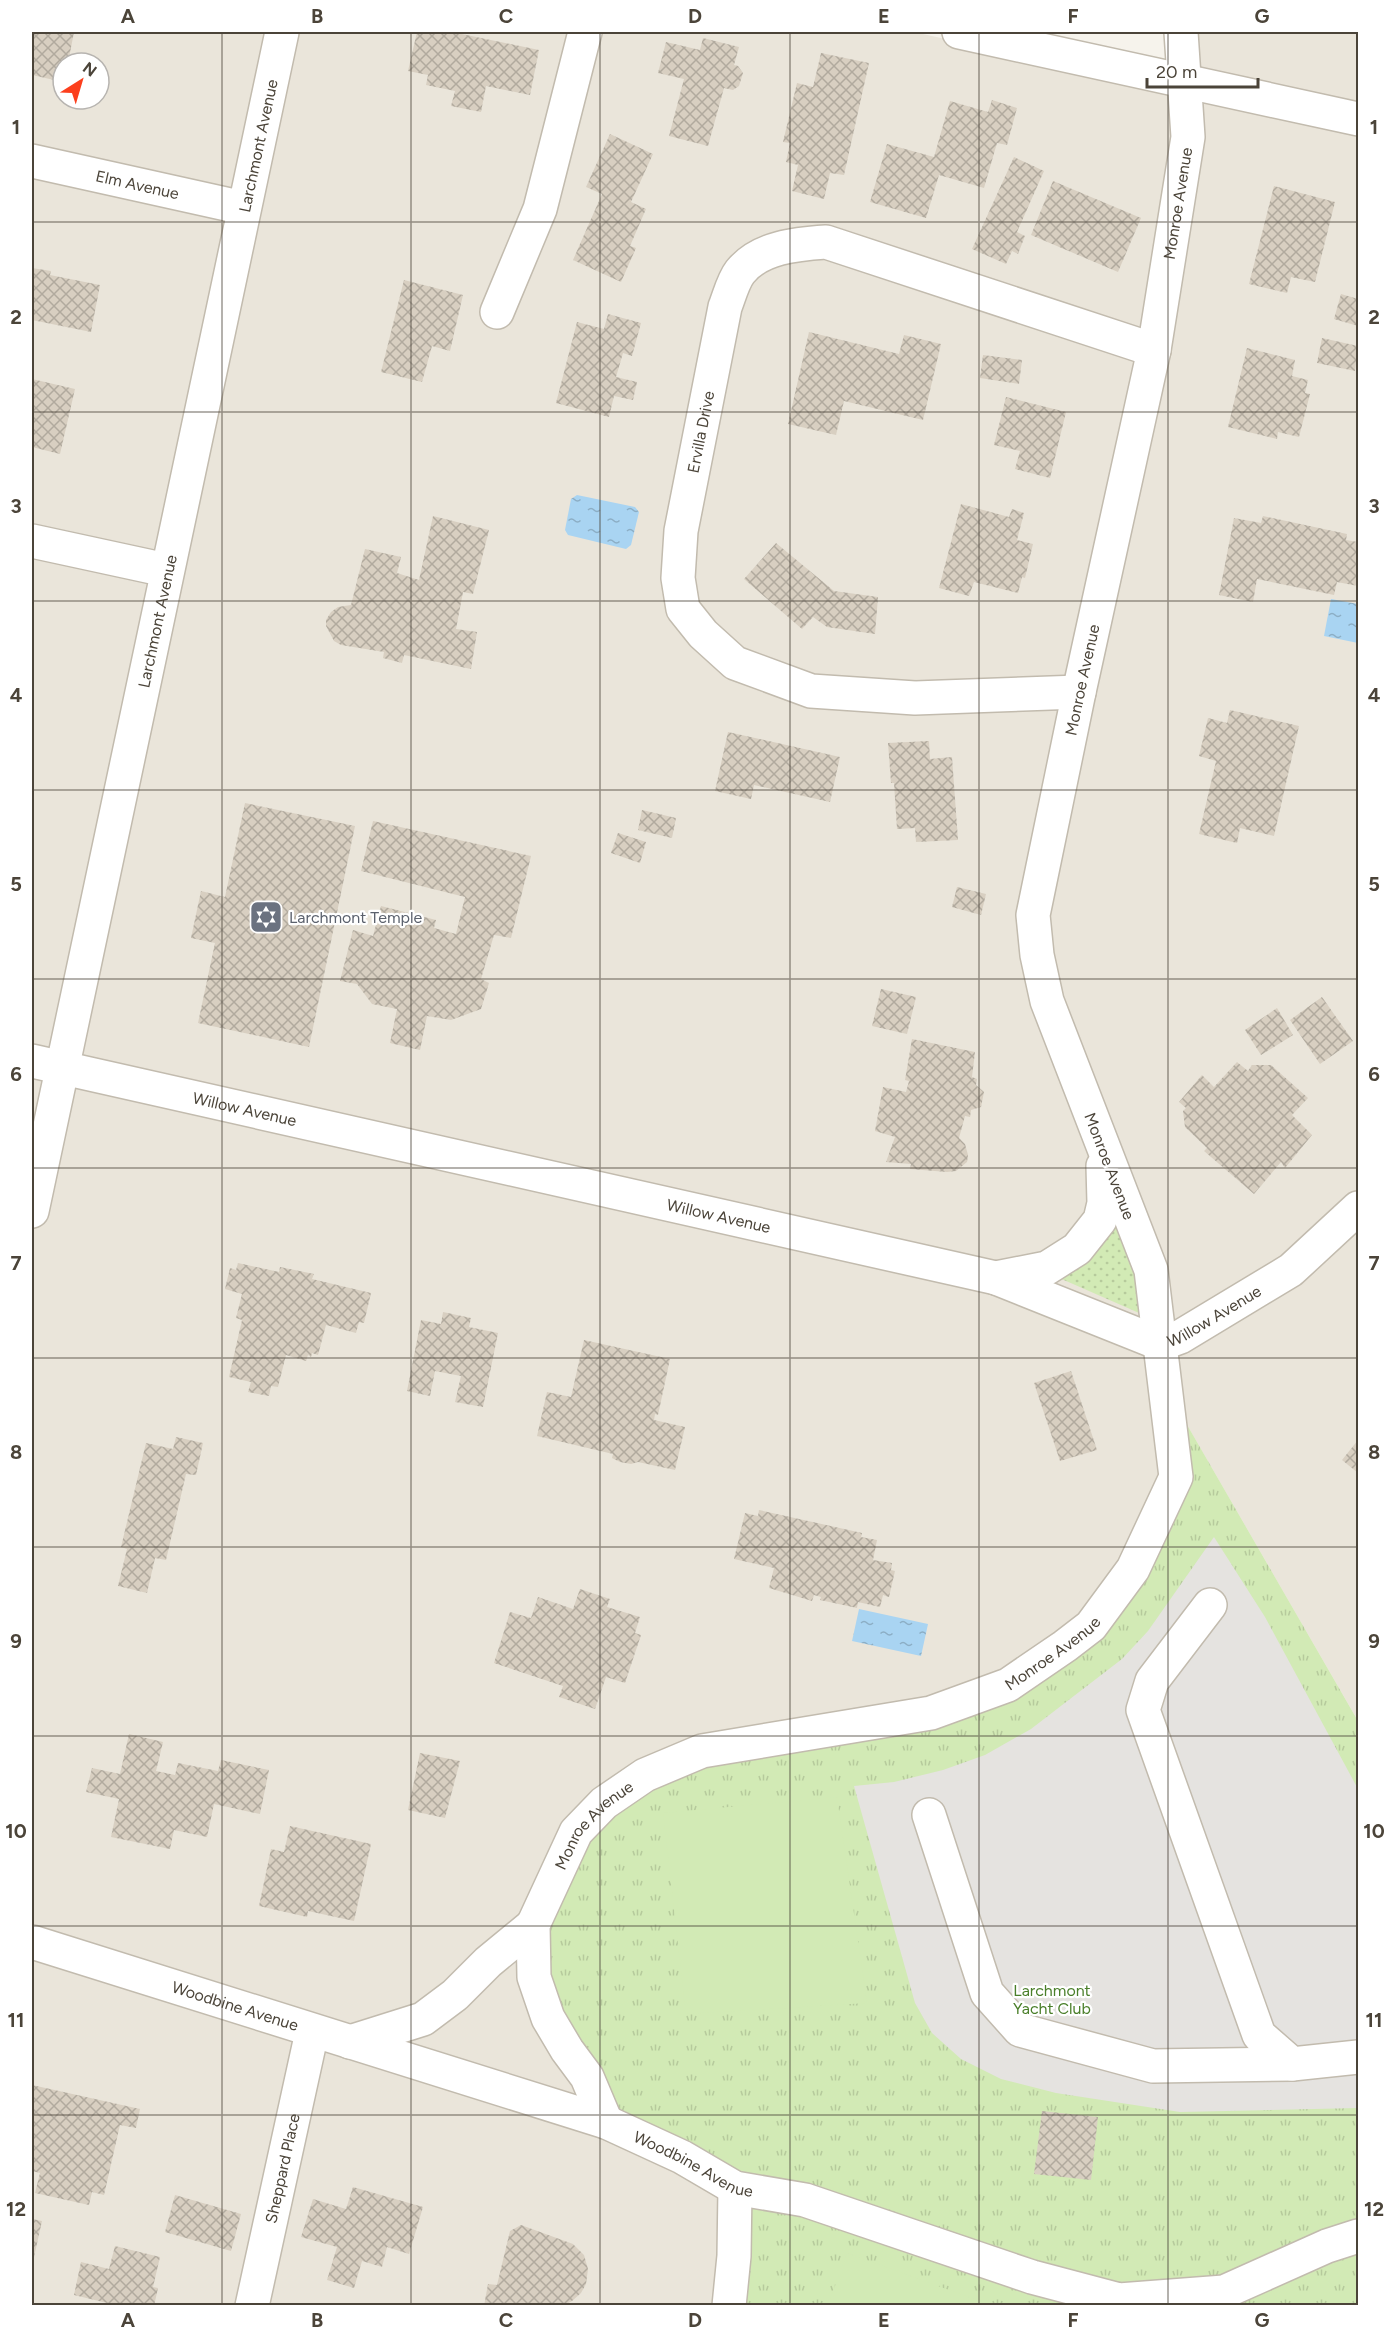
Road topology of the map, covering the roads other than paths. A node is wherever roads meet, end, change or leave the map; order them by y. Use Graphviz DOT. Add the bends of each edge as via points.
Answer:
graph roads {
  1 [pos="282,32"];
  2 [pos="585,32"];
  3 [pos="958,32"];
  4 [pos="1182,32"];
  5 [pos="1186,82"];
  6 [pos="1359,118"];
  7 [pos="32,161"];
  8 [pos="244,208"];
  9 [pos="498,312"];
  10 [pos="1154,350"];
  11 [pos="32,541"];
  12 [pos="166,570"];
  13 [pos="1078,692"];
  14 [pos="47,1064"];
  15 [pos="1103,1149"];
  16 [pos="1359,1208"];
  17 [pos="32,1211"];
  18 [pos="996,1278"];
  19 [pos="1161,1344"];
  20 [pos="1210,1605"];
  21 [pos="929,1815"];
  22 [pos="533,1925"];
  23 [pos="32,1942"];
  24 [pos="312,2032"];
  25 [pos="350,2043"];
  26 [pos="1359,2057"];
  27 [pos="1292,2064"];
  28 [pos="606,2122"];
  29 [pos="735,2188"];
  30 [pos="1359,2236"];
  31 [pos="252,2306"];
  32 [pos="729,2306"];
  1 -- 8 [label="street, Larchmont Avenue"];
  2 -- 9 [label="street" via="540,208"];
  3 -- 5 [label="street"];
  4 -- 5 [label="street, Monroe Avenue"];
  5 -- 6 [label="street"];
  5 -- 10 [label="street, Monroe Avenue" via="1188,137"];
  7 -- 8 [label="street, Elm Avenue"];
  8 -- 12 [label="street, Larchmont Avenue"];
  10 -- 13 [label="street, Monroe Avenue"];
  10 -- 13 [label="street, Ervilla Drive" via="826,242 790,244 759,257 740,273 725,307 681,531 678,578 684,609 703,634 735,663 811,691 915,699"];
  11 -- 12 [label="street"];
  12 -- 14 [label="street, Larchmont Avenue"];
  13 -- 15 [label="street, Monroe Avenue" via="1033,915 1036,955 1047,1001"];
  14 -- 17 [label="street, Larchmont Avenue"];
  14 -- 18 [label="street, Willow Avenue"];
  15 -- 18 [label="street" via="1104,1203 1100,1220 1089,1235 1077,1249 1047,1268"];
  15 -- 19 [label="street, Monroe Avenue" via="1151,1270"];
  16 -- 19 [label="street, Willow Avenue" via="1291,1270 1180,1337"];
  18 -- 19 [label="street, Willow Avenue"];
  19 -- 22 [label="street, Monroe Avenue" via="1176,1477 1133,1569 1091,1626 1008,1685 931,1713 702,1751 645,1775 604,1803 576,1832"];
  20 -- 27 [label="street" via="1152,1681 1143,1710 1259,2035"];
  21 -- 27 [label="street" via="987,1993 1020,2030 1153,2066"];
  22 -- 25 [label="street, Monroe Avenue" via="423,2019"];
  22 -- 28 [label="street, Monroe Avenue" via="534,1977 548,2018 587,2077"];
  23 -- 24 [label="street, Woodbine Avenue"];
  24 -- 25 [label="street, Woodbine Avenue"];
  24 -- 31 [label="street, Sheppard Place"];
  25 -- 28 [label="street, Woodbine Avenue"];
  26 -- 27 [label="street"];
  28 -- 29 [label="street, Woodbine Avenue" via="682,2157"];
  29 -- 30 [label="street, Woodbine Avenue" via="805,2200 1032,2277 1119,2300 1224,2292 1327,2246"];
  29 -- 32 [label="street"];
}
